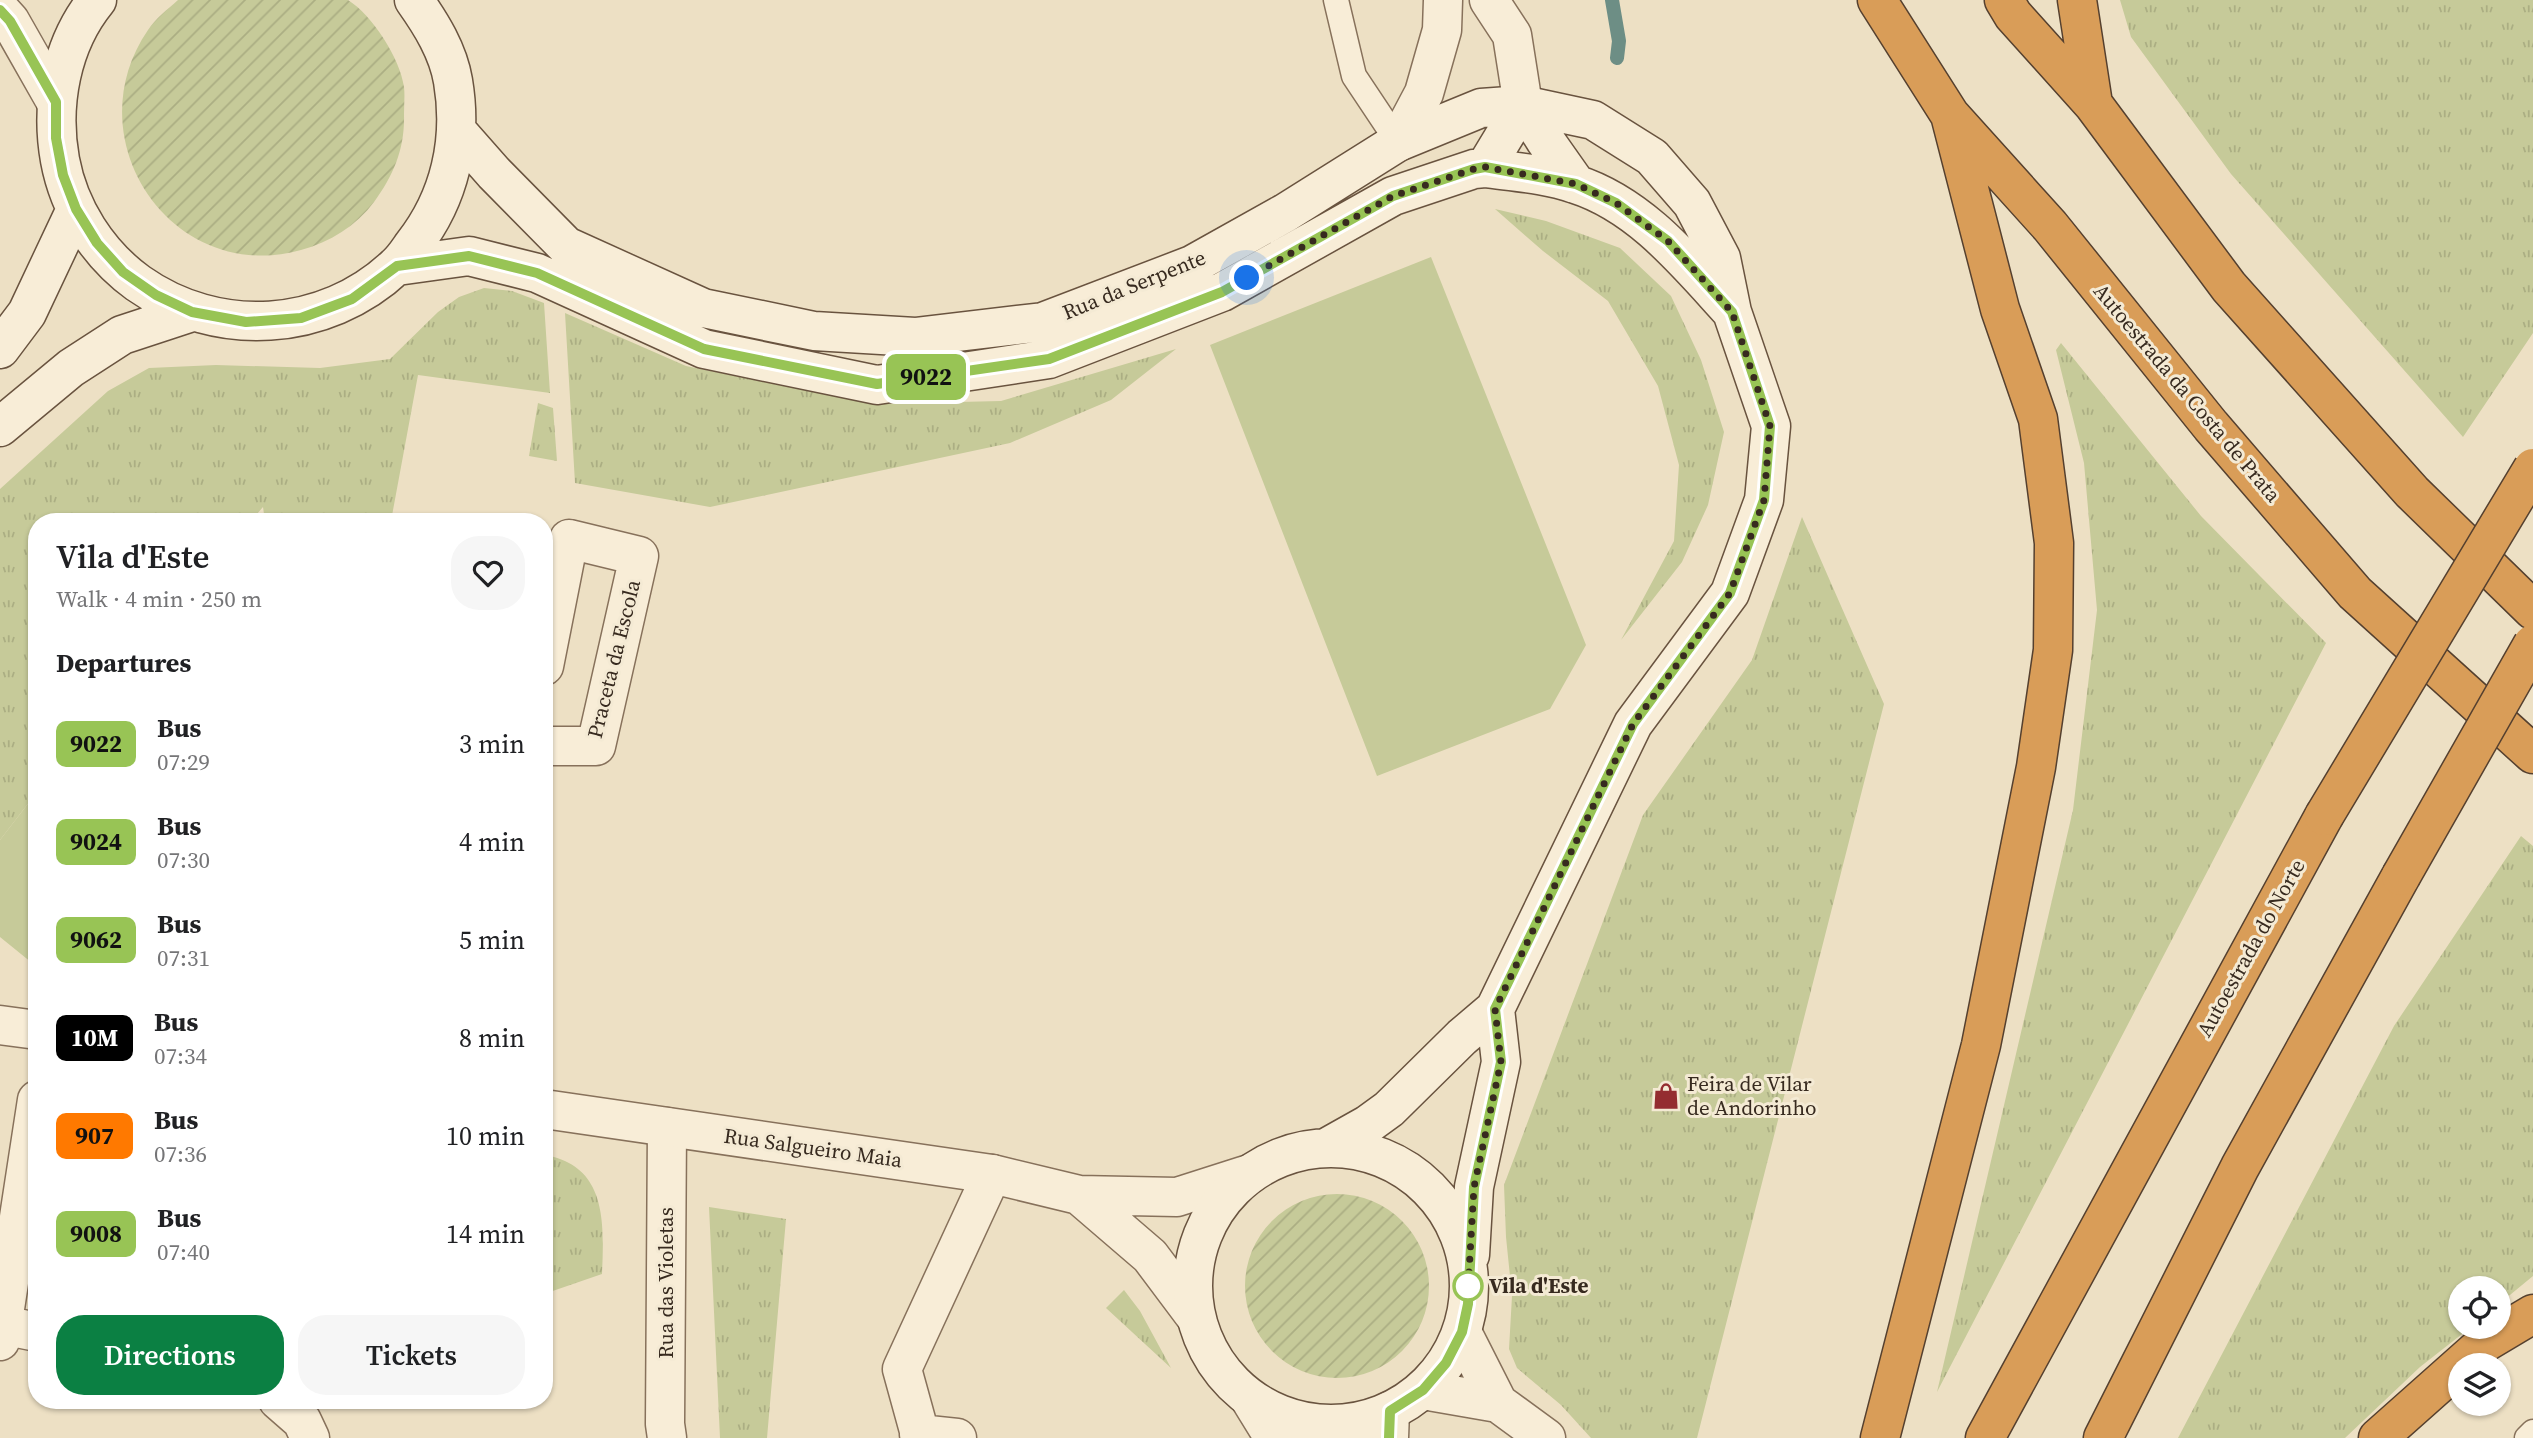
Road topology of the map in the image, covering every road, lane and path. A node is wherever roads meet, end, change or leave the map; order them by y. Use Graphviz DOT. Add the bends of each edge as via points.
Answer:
graph roads {
  1 [pos="97,0"];
  2 [pos="414,0"];
  3 [pos="1336,0"];
  4 [pos="1443,0"];
  5 [pos="1489,0"];
  6 [pos="1878,0"];
  7 [pos="2004,0"];
  8 [pos="2077,0"];
  9 [pos="0,10"];
  10 [pos="56,102"];
  11 [pos="2092,104"];
  12 [pos="1523,105"];
  13 [pos="1950,115"];
  14 [pos="457,131"];
  15 [pos="1398,142"];
  16 [pos="1485,167"];
  17 [pos="1576,184"];
  18 [pos="76,209"];
  19 [pos="397,266"];
  20 [pos="192,312"];
  21 [pos="1732,312"];
  22 [pos="0,349"];
  23 [pos="0,427"];
  24 [pos="2533,468"];
  25 [pos="2533,610"];
  26 [pos="553,620"];
  27 [pos="2533,644"];
  28 [pos="553,746"];
  29 [pos="2533,754"];
  30 [pos="1495,1009"];
  31 [pos="0,1025"];
  32 [pos="28,1029"];
  33 [pos="553,1111"];
  34 [pos="667,1127"];
  35 [pos="1326,1148"];
  36 [pos="992,1174"];
  37 [pos="1249,1174"];
  38 [pos="28,1187"];
  39 [pos="1079,1195"];
  40 [pos="1468,1275"];
  41 [pos="2533,1314"];
  42 [pos="1195,1316"];
  43 [pos="1462,1332"];
  44 [pos="13,1333"];
  45 [pos="1423,1390"];
  46 [pos="1251,1399"];
  47 [pos="1498,1403"];
  48 [pos="288,1409"];
  49 [pos="1390,1425"];
  50 [pos="2533,1432"];
  51 [pos="920,1436"];
  52 [pos="310,1438"];
  53 [pos="667,1438"];
  54 [pos="957,1438"];
  55 [pos="1274,1438"];
  56 [pos="1546,1438"];
  57 [pos="1880,1438"];
  58 [pos="1985,1438"];
  59 [pos="2103,1438"];
  60 [pos="2378,1438"];
  61 [pos="2527,1438"];
  1 -- 10 [label="main road" via="66,55"];
  2 -- 14 [label="main road" via="435,30 453,79"];
  3 -- 15 [label="lane" via="1354,76"];
  4 -- 15 [label="main road" via="1442,30 1424,93"];
  5 -- 12 [label="main road" via="1512,35"];
  6 -- 13 [label="highway, Autoestrada da Costa de Prata"];
  7 -- 11 [label="highway"];
  8 -- 11 [label="highway"];
  9 -- 10 [label="main road"];
  10 -- 18 [label="main road" via="56,138"];
  11 -- 25 [label="highway" via="2229,287 2412,492"];
  12 -- 15 [label="main road, Rua da Serpente" via="1481,108"];
  12 -- 16 [label="main road"];
  12 -- 17 [label="main road"];
  12 -- 21 [label="main road, Rua da Serpente" via="1593,120 1652,157 1692,203 1721,258"];
  13 -- 29 [label="highway, Autoestrada da Costa de Prata" via="2050,226 2211,426 2355,593"];
  13 -- 57 [label="highway" via="2000,309 2038,419 2054,543 2053,650 2036,767 1981,1045"];
  14 -- 15 [label="main road, Rua da Serpente" via="566,247 703,308 814,331 915,337 1043,321 1192,265"];
  14 -- 19 [label="main road" via="449,180 428,226"];
  16 -- 17 [label="main road, Rua da Serpente"];
  16 -- 19 [label="main road, Rua da Serpente" via="1393,196 1222,292 1049,359 877,384 704,349 537,273 480,258"];
  17 -- 21 [label="main road, Rua da Serpente" via="1616,203 1668,241"];
  18 -- 20 [label="main road" via="123,272"];
  18 -- 22 [label="main road" via="27,313"];
  19 -- 20 [label="main road" via="352,299 301,318 246,322"];
  20 -- 23 [label="main road" via="122,335 71,368"];
  21 -- 30 [label="main road, Rua da Serpente" via="1770,426 1764,500 1730,593 1633,724"];
  24 -- 58 [label="highway, Autoestrada do Norte, bridge" via="2324,816"];
  26 -- 28 [label="main road, Praceta da Escola" via="569,539 639,556 596,746"];
  27 -- 59 [label="highway, bridge" via="2240,1167"];
  30 -- 35 [label="main road, Rua da Serpente" via="1389,1109"];
  30 -- 40 [label="main road" via="1501,1062 1474,1187"];
  31 -- 32 [label="main road"];
  33 -- 34 [label="main road, Rua Salgueiro Maia"];
  34 -- 36 [label="main road, Rua Salgueiro Maia"];
  34 -- 53 [label="main road, Rua das Violetas"];
  35 -- 37 [label="main road" via="1287,1156"];
  35 -- 40 [label="main road" via="1367,1153 1406,1170 1430,1191 1459,1234"];
  36 -- 39 [label="main road, Rua Salgueiro Maia"];
  36 -- 51 [label="main road" via="902,1369"];
  37 -- 39 [label="main road, Rua Salgueiro Maia" via="1177,1197"];
  37 -- 42 [label="main road" via="1221,1202 1202,1237 1192,1276"];
  38 -- 44 [label="main road"];
  39 -- 42 [label="main road, Rua Salgueiro Maia" via="1150,1256"];
  40 -- 43 [label="main road"];
  41 -- 60 [label="highway" via="2486,1342"];
  42 -- 46 [label="main road" via="1206,1348 1225,1376"];
  43 -- 45 [label="main road" via="1446,1363"];
  43 -- 47 [label="main road"];
  45 -- 47 [label="main road"];
  45 -- 49 [label="main road"];
  46 -- 49 [label="main road" via="1292,1419 1339,1425 1384,1415"];
  46 -- 55 [label="main road"];
  47 -- 56 [label="main road"];
  48 -- 52 [label="main road" via="302,1421"];
  50 -- 61 [label="lane"];
  51 -- 54 [label="main road"];
}
